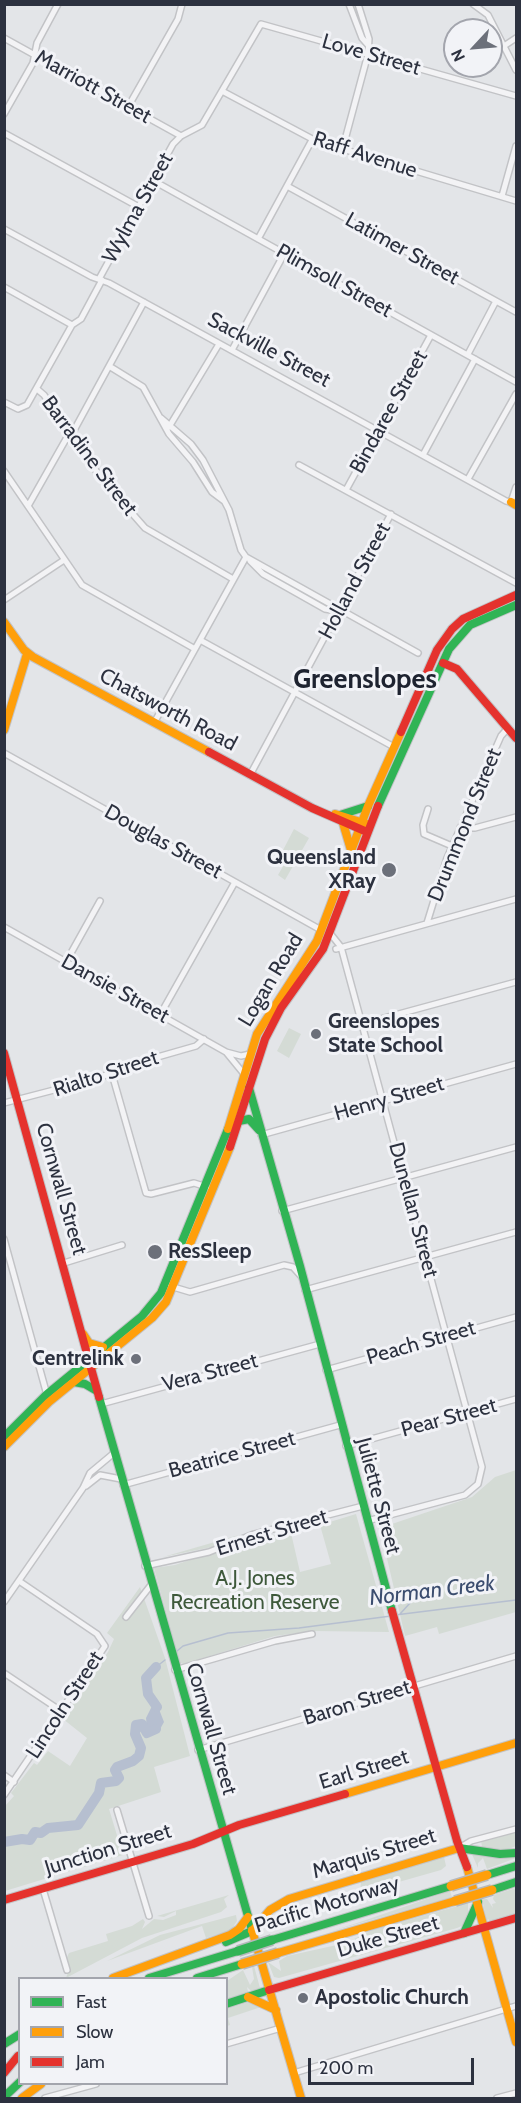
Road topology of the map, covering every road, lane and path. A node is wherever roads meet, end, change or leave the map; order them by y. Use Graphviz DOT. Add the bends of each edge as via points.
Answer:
graph roads {
  1 [pos="58,4"];
  2 [pos="182,4"];
  3 [pos="349,4"];
  4 [pos="358,4"];
  5 [pos="473,4"];
  6 [pos="261,24"];
  7 [pos="4,38"];
  8 [pos="516,39"];
  9 [pos="504,45"];
  10 [pos="369,46"];
  11 [pos="368,54"];
  12 [pos="35,55"];
  13 [pos="516,70"];
  14 [pos="222,91"];
  15 [pos="516,96"];
  16 [pos="128,107"];
  17 [pos="4,114"];
  18 [pos="4,133"];
  19 [pos="181,136"];
  20 [pos="312,140"];
  21 [pos="516,146"];
  22 [pos="342,151"];
  23 [pos="152,180"];
  24 [pos="287,186"];
  25 [pos="502,196"];
  26 [pos="516,201"];
  27 [pos="139,207"];
  28 [pos="4,229"];
  29 [pos="258,239"];
  30 [pos="284,254"];
  31 [pos="100,279"];
  32 [pos="4,287"];
  33 [pos="496,301"];
  34 [pos="144,303"];
  35 [pos="516,312"];
  36 [pos="72,325"];
  37 [pos="431,335"];
  38 [pos="219,344"];
  39 [pos="232,350"];
  40 [pos="468,354"];
  41 [pos="476,359"];
  42 [pos="109,366"];
  43 [pos="516,382"];
  44 [pos="37,389"];
  45 [pos="516,394"];
  46 [pos="4,402"];
  47 [pos="169,428"];
  48 [pos="379,431"];
  49 [pos="71,433"];
  50 [pos="423,455"];
  51 [pos="299,465"];
  52 [pos="4,471"];
  53 [pos="468,479"];
  54 [pos="516,486"];
  55 [pos="346,490"];
  56 [pos="219,494"];
  57 [pos="514,504"];
  58 [pos="28,506"];
  59 [pos="392,514"];
  60 [pos="246,557"];
  61 [pos="64,560"];
  62 [pos="233,579"];
  63 [pos="516,583"];
  64 [pos="4,600"];
  65 [pos="516,602"];
  66 [pos="339,611"];
  67 [pos="4,622"];
  68 [pos="7,632"];
  69 [pos="200,640"];
  70 [pos="195,649"];
  71 [pos="418,653"];
  72 [pos="27,654"];
  73 [pos="431,663"];
  74 [pos="443,663"];
  75 [pos="295,692"];
  76 [pos="154,723"];
  77 [pos="508,728"];
  78 [pos="4,730"];
  79 [pos="516,738"];
  80 [pos="394,747"];
  81 [pos="4,753"];
  82 [pos="250,775"];
  83 [pos="368,806"];
  84 [pos="428,808"];
  85 [pos="516,817"];
  86 [pos="342,819"];
  87 [pos="364,827"];
  88 [pos="460,828"];
  89 [pos="452,846"];
  90 [pos="351,850"];
  91 [pos="235,882"];
  92 [pos="516,899"];
  93 [pos="100,901"];
  94 [pos="427,924"];
  95 [pos="4,927"];
  96 [pos="325,931"];
  97 [pos="323,949"];
  98 [pos="340,950"];
  99 [pos="66,962"];
  100 [pos="516,982"];
  101 [pos="160,1015"];
  102 [pos="362,1024"];
  103 [pos="204,1039"];
  104 [pos="226,1052"];
  105 [pos="4,1053"];
  106 [pos="250,1054"];
  107 [pos="516,1064"];
  108 [pos="109,1073"];
  109 [pos="244,1074"];
  110 [pos="249,1086"];
  111 [pos="17,1099"];
  112 [pos="383,1101"];
  113 [pos="4,1103"];
  114 [pos="239,1121"];
  115 [pos="260,1133"];
  116 [pos="516,1147"];
  117 [pos="404,1178"];
  118 [pos="210,1188"];
  119 [pos="282,1211"];
  120 [pos="516,1232"];
  121 [pos="4,1239"];
  122 [pos="122,1245"];
  123 [pos="292,1245"];
  124 [pos="426,1257"];
  125 [pos="63,1263"];
  126 [pos="287,1265"];
  127 [pos="302,1278"];
  128 [pos="169,1286"];
  129 [pos="305,1290"];
  130 [pos="516,1317"];
  131 [pos="83,1334"];
  132 [pos="447,1336"];
  133 [pos="320,1344"];
  134 [pos="103,1347"];
  135 [pos="89,1364"];
  136 [pos="326,1370"];
  137 [pos="74,1382"];
  138 [pos="97,1391"];
  139 [pos="48,1398"];
  140 [pos="516,1399"];
  141 [pos="100,1404"];
  142 [pos="468,1412"];
  143 [pos="340,1425"];
  144 [pos="4,1437"];
  145 [pos="346,1446"];
  146 [pos="4,1447"];
  147 [pos="114,1453"];
  148 [pos="122,1482"];
  149 [pos="83,1488"];
  150 [pos="363,1506"];
  151 [pos="367,1521"];
  152 [pos="145,1566"];
  153 [pos="19,1581"];
  154 [pos="151,1586"];
  155 [pos="4,1587"];
  156 [pos="11,1592"];
  157 [pos="4,1602"];
  158 [pos="126,1617"];
  159 [pos="312,1634"];
  160 [pos="516,1656"];
  161 [pos="175,1670"];
  162 [pos="4,1673"];
  163 [pos="412,1687"];
  164 [pos="61,1711"];
  165 [pos="516,1743"];
  166 [pos="198,1750"];
  167 [pos="435,1767"];
  168 [pos="4,1775"];
  169 [pos="14,1782"];
  170 [pos="4,1795"];
  171 [pos="117,1810"];
  172 [pos="516,1829"];
  173 [pos="222,1833"];
  174 [pos="459,1848"];
  175 [pos="516,1852"];
  176 [pos="133,1862"];
  177 [pos="516,1866"];
  178 [pos="516,1882"];
  179 [pos="43,1889"];
  180 [pos="4,1900"];
  181 [pos="478,1902"];
  182 [pos="149,1916"];
  183 [pos="248,1917"];
  184 [pos="516,1918"];
  185 [pos="483,1928"];
  186 [pos="252,1931"];
  187 [pos="464,1933"];
  188 [pos="215,1942"];
  189 [pos="67,1970"];
  190 [pos="115,1977"];
  191 [pos="152,1977"];
  192 [pos="200,1977"];
  193 [pos="269,1990"];
  194 [pos="248,1997"];
  195 [pos="228,2003"];
  196 [pos="512,2007"];
  197 [pos="276,2010"];
  198 [pos="281,2028"];
  199 [pos="18,2035"];
  200 [pos="516,2042"];
  201 [pos="228,2043"];
  202 [pos="4,2044"];
  203 [pos="18,2056"];
  204 [pos="18,2056"];
  205 [pos="4,2066"];
  206 [pos="4,2073"];
  207 [pos="294,2073"];
  208 [pos="18,2084"];
  209 [pos="40,2085"];
  210 [pos="92,2085"];
  211 [pos="516,2092"];
  212 [pos="4,2097"];
  213 [pos="22,2098"];
  214 [pos="45,2098"];
  215 [pos="301,2098"];
  216 [pos="497,2098"];
  1 -- 12 [label="street" via="37,43"];
  2 -- 16 [label="street" via="178,19"];
  3 -- 10 [label="street"];
  4 -- 10 [label="street" via="368,30"];
  5 -- 9 [label="street" via="488,15"];
  6 -- 11 [label="street, Love Street"];
  6 -- 14 [label="street, Wylma Street"];
  7 -- 12 [label="street, Marriott Street"];
  8 -- 9 [label="street"];
  9 -- 13 [label="street"];
  10 -- 11 [label="street"];
  11 -- 15 [label="street, Love Street"];
  11 -- 22 [label="street"];
  12 -- 16 [label="street, Marriott Street"];
  12 -- 17 [label="street"];
  14 -- 19 [label="street, Wylma Street" via="202,125"];
  14 -- 20 [label="street, Raff Avenue"];
  16 -- 19 [label="street, Marriott Street"];
  18 -- 27 [label="street"];
  19 -- 23 [label="street, Wylma Street"];
  20 -- 22 [label="street, Raff Avenue"];
  20 -- 24 [label="street"];
  21 -- 25 [label="street"];
  22 -- 25 [label="street, Raff Avenue"];
  23 -- 27 [label="street, Wylma Street"];
  23 -- 29 [label="street, Plimsoll Street"];
  24 -- 29 [label="street"];
  24 -- 33 [label="street, Latimer Street"];
  25 -- 26 [label="street, Raff Avenue"];
  27 -- 31 [label="street, Wylma Street"];
  28 -- 31 [label="street, Sackville Street"];
  29 -- 30 [label="street, Plimsoll Street"];
  30 -- 37 [label="street, Plimsoll Street"];
  30 -- 39 [label="street"];
  31 -- 34 [label="street, Sackville Street"];
  31 -- 36 [label="street, Wylma Street" via="81,320"];
  32 -- 36 [label="street"];
  33 -- 35 [label="street, Latimer Street"];
  33 -- 40 [label="street"];
  34 -- 38 [label="street, Sackville Street"];
  34 -- 42 [label="street"];
  36 -- 44 [label="street, Wylma Street"];
  37 -- 40 [label="street, Plimsoll Street"];
  37 -- 48 [label="street, Bindaree Street"];
  38 -- 39 [label="street, Sackville Street"];
  38 -- 47 [label="street"];
  39 -- 48 [label="street, Sackville Street"];
  40 -- 41 [label="street, Plimsoll Street"];
  41 -- 43 [label="street, Plimsoll Street"];
  41 -- 50 [label="street"];
  42 -- 47 [label="street" via="142,386"];
  42 -- 49 [label="street"];
  44 -- 46 [label="street, Wylma Street" via="22,409"];
  44 -- 49 [label="street, Barradine Street"];
  45 -- 53 [label="street"];
  47 -- 56 [label="street"];
  47 -- 56 [label="street" via="197,451"];
  48 -- 50 [label="street, Sackville Street"];
  48 -- 55 [label="street, Bindaree Street"];
  49 -- 58 [label="street"];
  49 -- 62 [label="street, Barradine Street" via="101,478 147,531"];
  50 -- 53 [label="street, Sackville Street"];
  51 -- 55 [label="street"];
  52 -- 58 [label="street"];
  53 -- 57 [label="street, Sackville Street"];
  54 -- 57 [label="street"];
  55 -- 59 [label="street"];
  56 -- 60 [label="street"];
  58 -- 61 [label="street"];
  59 -- 63 [label="street"];
  59 -- 66 [label="street, Holland Street"];
  60 -- 62 [label="street"];
  60 -- 66 [label="street" via="263,574 325,609"];
  61 -- 64 [label="street"];
  61 -- 70 [label="street" via="84,586"];
  62 -- 69 [label="street"];
  65 -- 73 [label="main road, Logan Road" via="470,614 441,642"];
  65 -- 74 [label="main road, Logan Road" via="466,628 453,642"];
  66 -- 71 [label="street"];
  66 -- 75 [label="street, Holland Street"];
  67 -- 68 [label="main road, Chatsworth Road"];
  68 -- 72 [label="main road, Chatsworth Road"];
  69 -- 70 [label="street"];
  69 -- 75 [label="street"];
  70 -- 76 [label="street"];
  72 -- 76 [label="main road, Chatsworth Road"];
  72 -- 78 [label="main road"];
  73 -- 74 [label="main road"];
  73 -- 80 [label="main road, Logan Road"];
  74 -- 77 [label="main road" via="457,669"];
  74 -- 87 [label="main road, Logan Road"];
  75 -- 80 [label="street"];
  75 -- 82 [label="street, Holland Street"];
  76 -- 82 [label="main road, Chatsworth Road"];
  77 -- 79 [label="main road"];
  77 -- 88 [label="street, Drummond Street"];
  80 -- 83 [label="main road, Logan Road"];
  81 -- 91 [label="street, Douglas Street"];
  82 -- 86 [label="main road, Chatsworth Road"];
  83 -- 86 [label="main road" via="346,811"];
  83 -- 87 [label="main road, Logan Road"];
  84 -- 89 [label="street" via="424,834"];
  85 -- 88 [label="street" via="471,829"];
  86 -- 87 [label="main road, Chatsworth Road"];
  86 -- 90 [label="main road"];
  87 -- 90 [label="main road, Logan Road"];
  87 -- 96 [label="main road, Logan Road"];
  88 -- 89 [label="street, Drummond Street"];
  89 -- 94 [label="street, Drummond Street"];
  90 -- 96 [label="main road, Logan Road"];
  91 -- 96 [label="street, Douglas Street"];
  91 -- 101 [label="street"];
  92 -- 94 [label="street"];
  93 -- 99 [label="street"];
  94 -- 98 [label="street"];
  95 -- 99 [label="street, Dansie Street"];
  96 -- 97 [label="main road, Logan Road"];
  96 -- 98 [label="street, Dunellan Street"];
  96 -- 106 [label="main road, Logan Road" via="264,1018"];
  97 -- 98 [label="street"];
  97 -- 110 [label="main road, Logan Road" via="272,1023"];
  98 -- 102 [label="street, Dunellan Street"];
  99 -- 101 [label="street, Dansie Street"];
  100 -- 102 [label="street"];
  101 -- 103 [label="street, Dansie Street"];
  102 -- 112 [label="street, Dunellan Street"];
  103 -- 104 [label="street, Dansie Street"];
  103 -- 108 [label="street, Rialto Street" via="196,1046"];
  104 -- 106 [label="street, Dansie Street"];
  104 -- 109 [label="street, Dansie Street"];
  105 -- 111 [label="main road, Cornwall Street"];
  106 -- 109 [label="main road, Logan Road"];
  107 -- 112 [label="street, Henry Street"];
  108 -- 111 [label="street, Rialto Street"];
  108 -- 118 [label="street" via="146,1193 194,1183"];
  109 -- 118 [label="main road, Logan Road"];
  110 -- 114 [label="main road, Logan Road"];
  110 -- 115 [label="main road, Juliette Street"];
  111 -- 113 [label="street, Rialto Street"];
  111 -- 125 [label="main road, Cornwall Street"];
  112 -- 115 [label="street, Henry Street"];
  112 -- 117 [label="street, Dunellan Street"];
  114 -- 115 [label="main road" via="249,1119"];
  114 -- 118 [label="main road, Logan Road"];
  115 -- 119 [label="main road, Juliette Street"];
  116 -- 117 [label="street"];
  117 -- 119 [label="street"];
  117 -- 124 [label="street, Dunellan Street"];
  118 -- 128 [label="main road, Logan Road"];
  119 -- 123 [label="main road, Juliette Street"];
  120 -- 124 [label="street"];
  121 -- 139 [label="street"];
  122 -- 125 [label="street"];
  123 -- 126 [label="street"];
  123 -- 127 [label="main road, Juliette Street"];
  124 -- 129 [label="street"];
  124 -- 132 [label="street, Dunellan Street"];
  125 -- 131 [label="main road, Cornwall Street"];
  126 -- 127 [label="street"];
  126 -- 128 [label="street" via="194,1291"];
  127 -- 129 [label="main road, Juliette Street"];
  128 -- 134 [label="main road, Logan Road"];
  128 -- 135 [label="main road, Logan Road" via="152,1318"];
  129 -- 133 [label="main road, Juliette Street"];
  130 -- 132 [label="street, Peach Street"];
  131 -- 134 [label="main road" via="89,1343"];
  131 -- 135 [label="main road, Cornwall Street"];
  132 -- 136 [label="street, Peach Street"];
  132 -- 142 [label="street, Dunellan Street"];
  133 -- 136 [label="main road, Juliette Street"];
  133 -- 141 [label="street, Vera Street"];
  134 -- 135 [label="main road, Logan Road"];
  135 -- 137 [label="main road, Logan Road"];
  135 -- 138 [label="main road, Cornwall Street"];
  135 -- 139 [label="main road, Logan Road"];
  136 -- 143 [label="main road, Juliette Street"];
  137 -- 138 [label="main road"];
  137 -- 139 [label="main road, Logan Road"];
  138 -- 141 [label="main road, Cornwall Street"];
  139 -- 144 [label="main road, Logan Road"];
  139 -- 146 [label="main road, Logan Road"];
  140 -- 142 [label="street, Pear Street"];
  141 -- 147 [label="main road, Cornwall Street"];
  142 -- 145 [label="street, Pear Street"];
  142 -- 151 [label="street, Dunellan Street" via="482,1467 478,1484 465,1495"];
  143 -- 145 [label="main road, Juliette Street"];
  143 -- 148 [label="street, Beatrice Street"];
  145 -- 150 [label="main road, Juliette Street"];
  147 -- 148 [label="main road, Cornwall Street"];
  147 -- 149 [label="street" via="93,1469"];
  148 -- 149 [label="street, Beatrice Street" via="100,1475"];
  148 -- 152 [label="main road, Cornwall Street"];
  149 -- 153 [label="street"];
  150 -- 151 [label="main road, Juliette Street"];
  150 -- 152 [label="street, Ernest Street" via="254,1534 209,1552"];
  151 -- 163 [label="main road, Juliette Street"];
  152 -- 154 [label="main road, Cornwall Street"];
  153 -- 156 [label="street"];
  153 -- 164 [label="street, Lincoln Street" via="96,1634 104,1644"];
  154 -- 158 [label="street"];
  154 -- 161 [label="main road, Cornwall Street"];
  155 -- 156 [label="street"];
  156 -- 157 [label="street"];
  159 -- 161 [label="street"];
  160 -- 163 [label="street, Baron Street"];
  161 -- 166 [label="main road, Cornwall Street"];
  162 -- 164 [label="street"];
  163 -- 166 [label="street, Baron Street"];
  163 -- 167 [label="main road, Juliette Street"];
  164 -- 169 [label="street, Lincoln Street"];
  165 -- 167 [label="main road, Earl Street"];
  166 -- 173 [label="main road, Cornwall Street"];
  167 -- 173 [label="main road, Earl Street"];
  167 -- 174 [label="main road, Juliette Street"];
  168 -- 169 [label="street"];
  169 -- 170 [label="street, Lincoln Street"];
  171 -- 176 [label="street"];
  172 -- 174 [label="street, Marquis Street"];
  173 -- 176 [label="main road, Junction Street"];
  173 -- 183 [label="main road, Cornwall Street"];
  174 -- 175 [label="main road" via="501,1854"];
  174 -- 181 [label="main road, Juliette Street"];
  174 -- 186 [label="main road, Marquis Street" via="289,1899 270,1910"];
  176 -- 179 [label="main road, Junction Street"];
  176 -- 182 [label="street"];
  177 -- 191 [label="main road, Pacific Motorway, bridge"];
  178 -- 192 [label="main road, Pacific Motorway, bridge"];
  179 -- 180 [label="main road, Junction Street"];
  179 -- 189 [label="street"];
  181 -- 185 [label="main road, Juliette Street"];
  181 -- 187 [label="main road"];
  183 -- 186 [label="main road, Cornwall Street"];
  183 -- 188 [label="main road" via="235,1932"];
  184 -- 185 [label="main road, Duke Street"];
  185 -- 187 [label="main road, Duke Street"];
  185 -- 196 [label="main road, Juliette Street"];
  186 -- 188 [label="main road" via="236,1940"];
  186 -- 193 [label="main road, Cornwall Street"];
  187 -- 193 [label="main road, Duke Street"];
  188 -- 190 [label="main road"];
  193 -- 194 [label="main road, Duke Street"];
  193 -- 197 [label="main road, Cornwall Street"];
  194 -- 195 [label="main road, Duke Street"];
  194 -- 197 [label="main road"];
  196 -- 200 [label="main road, Juliette Street"];
  196 -- 207 [label="street"];
  197 -- 198 [label="main road, Cornwall Street"];
  198 -- 201 [label="street"];
  198 -- 207 [label="main road, Cornwall Street"];
  199 -- 202 [label="main road"];
  203 -- 205 [label="main road"];
  204 -- 206 [label="main road"];
  207 -- 215 [label="main road, Cornwall Street"];
  208 -- 212 [label="main road"];
  209 -- 213 [label="main road"];
  210 -- 214 [label="street"];
  211 -- 216 [label="street"];
}
